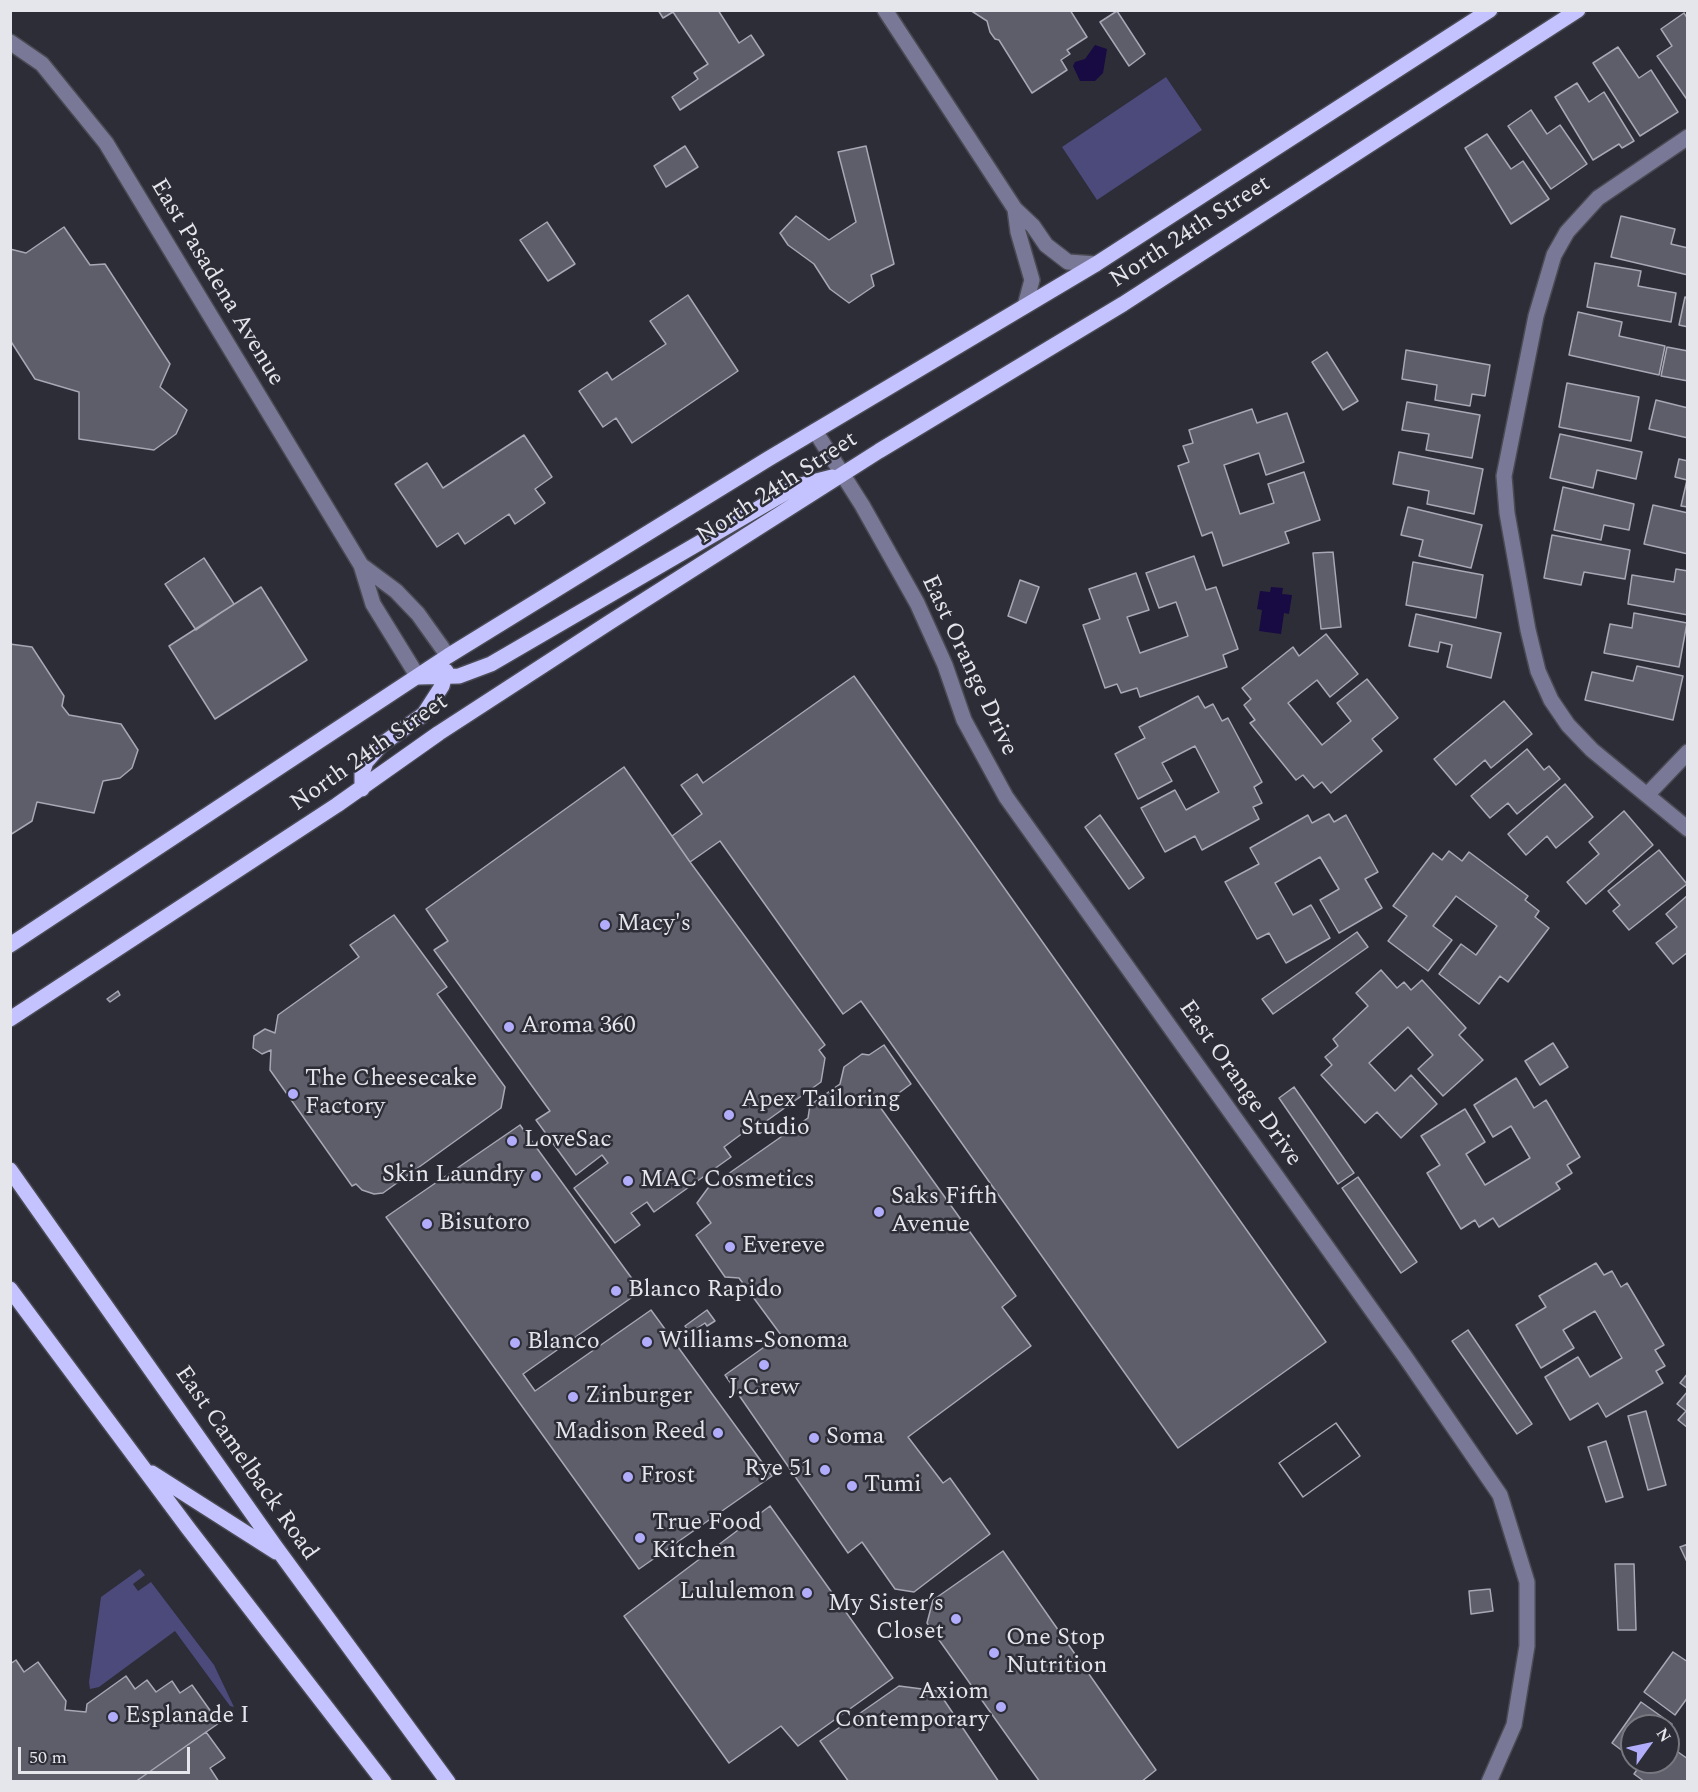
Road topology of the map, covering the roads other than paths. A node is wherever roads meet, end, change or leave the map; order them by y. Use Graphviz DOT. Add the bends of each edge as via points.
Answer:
graph roads {
  1 [pos="885,10"];
  2 [pos="1490,10"];
  3 [pos="1578,10"];
  4 [pos="10,42"];
  5 [pos="1688,137"];
  6 [pos="1015,209"];
  7 [pos="1096,264"];
  8 [pos="1025,306"];
  9 [pos="815,431"];
  10 [pos="843,474"];
  11 [pos="361,565"];
  12 [pos="448,656"];
  13 [pos="418,677"];
  14 [pos="445,678"];
  15 [pos="1688,752"];
  16 [pos="362,789"];
  17 [pos="1647,795"];
  18 [pos="1688,829"];
  19 [pos="10,945"];
  20 [pos="10,1019"];
  21 [pos="10,1170"];
  22 [pos="10,1289"];
  23 [pos="144,1468"];
  24 [pos="284,1557"];
  25 [pos="384,1782"];
  26 [pos="447,1782"];
  27 [pos="1489,1782"];
  1 -- 6 [label="street"];
  2 -- 7 [label="main road, North 24th Street"];
  3 -- 10 [label="main road, North 24th Street" via="1123,304"];
  4 -- 11 [label="street, East Pasadena Avenue" via="42,64 102,136"];
  5 -- 17 [label="street" via="1598,198 1567,232 1554,255 1536,316 1504,476 1507,513 1538,671 1568,725"];
  6 -- 7 [label="street" via="1046,245 1068,262"];
  6 -- 8 [label="street" via="1032,280"];
  7 -- 8 [label="main road, North 24th Street"];
  8 -- 9 [label="main road, North 24th Street"];
  9 -- 10 [label="street, East Orange Drive"];
  9 -- 12 [label="main road, North 24th Street"];
  10 -- 14 [label="main road" via="797,486 510,655 475,671"];
  10 -- 16 [label="main road, North 24th Street" via="448,727"];
  10 -- 27 [label="street, East Orange Drive" via="917,603 964,720 1006,796 1500,1495 1527,1582 1527,1646 1514,1725"];
  11 -- 12 [label="street, East Pasadena Avenue" via="396,591 418,614"];
  11 -- 13 [label="street, East Pasadena Avenue" via="373,604"];
  12 -- 13 [label="main road, North 24th Street"];
  12 -- 14 [label="main road"];
  13 -- 14 [label="main road"];
  13 -- 19 [label="main road, North 24th Street"];
  14 -- 16 [label="main road" via="424,714 373,753 362,774"];
  15 -- 17 [label="street"];
  16 -- 20 [label="main road, North 24th Street"];
  17 -- 18 [label="street"];
  21 -- 24 [label="main road, East Camelback Road"];
  22 -- 23 [label="main road"];
  23 -- 24 [label="main road"];
  23 -- 25 [label="main road"];
  24 -- 26 [label="main road, East Camelback Road"];
}
